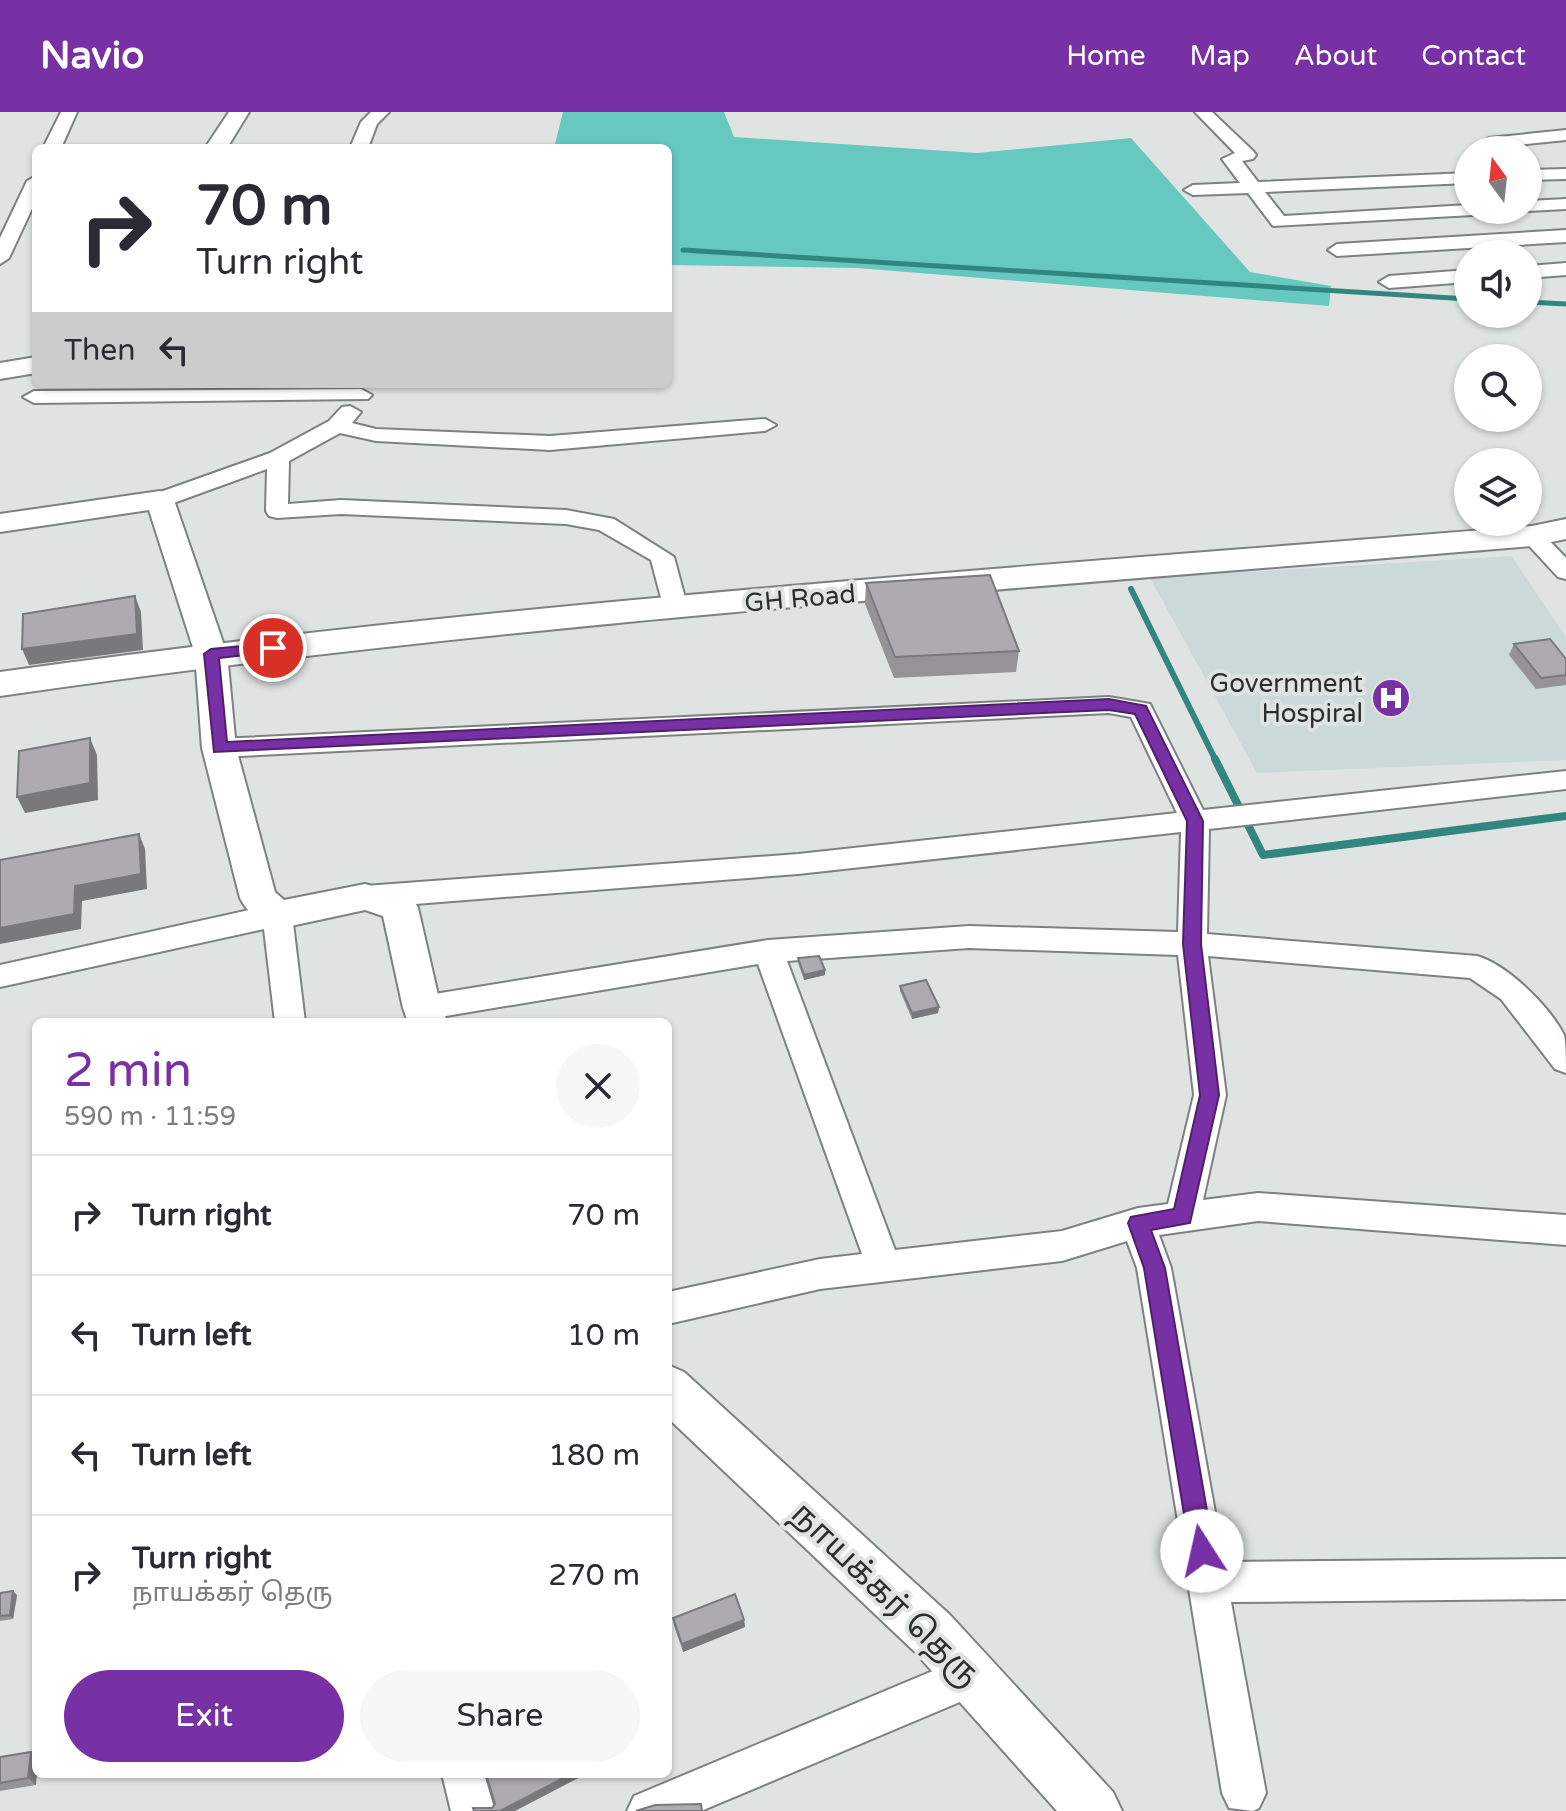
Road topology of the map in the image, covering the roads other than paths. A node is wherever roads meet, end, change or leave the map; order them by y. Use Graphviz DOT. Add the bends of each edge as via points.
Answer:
graph roads {
  1 [pos="69,112"];
  2 [pos="239,112"];
  3 [pos="381,112"];
  4 [pos="1203,112"];
  5 [pos="1566,135"];
  6 [pos="1542,137"];
  7 [pos="54,144"];
  8 [pos="219,144"];
  9 [pos="361,144"];
  10 [pos="1566,174"];
  11 [pos="1542,175"];
  12 [pos="1454,179"];
  13 [pos="1250,188"];
  14 [pos="32,190"];
  15 [pos="1193,190"];
  16 [pos="1566,204"];
  17 [pos="1542,205"];
  18 [pos="1454,211"];
  19 [pos="1566,236"];
  20 [pos="1337,250"];
  21 [pos="0,258"];
  22 [pos="1566,269"];
  23 [pos="1542,271"];
  24 [pos="1454,277"];
  25 [pos="1389,282"];
  26 [pos="32,366"];
  27 [pos="0,371"];
  28 [pos="367,389"];
  29 [pos="34,397"];
  30 [pos="765,425"];
  31 [pos="337,426"];
  32 [pos="278,458"];
  33 [pos="160,500"];
  34 [pos="0,523"];
  35 [pos="1566,529"];
  36 [pos="1542,534"];
  37 [pos="1532,536"];
  38 [pos="1566,572"];
  39 [pos="676,609"];
  40 [pos="211,654"];
  41 [pos="0,684"];
  42 [pos="219,748"];
  43 [pos="1566,780"];
  44 [pos="1195,821"];
  45 [pos="365,897"];
  46 [pos="277,915"];
  47 [pos="1192,944"];
  48 [pos="768,951"];
  49 [pos="0,976"];
  50 [pos="425,1015"];
  51 [pos="290,1018"];
  52 [pos="1566,1060"];
  53 [pos="1182,1217"];
  54 [pos="1138,1223"];
  55 [pos="1566,1230"];
  56 [pos="884,1266"];
  57 [pos="672,1307"];
  58 [pos="672,1391"];
  59 [pos="1566,1579"];
  60 [pos="1207,1582"];
  61 [pos="971,1676"];
  62 [pos="464,1778"];
  63 [pos="1244,1793"];
  64 [pos="473,1811"];
  65 [pos="649,1811"];
  66 [pos="1094,1811"];
  1 -- 7 [label="street"];
  2 -- 8 [label="street"];
  3 -- 9 [label="street" via="369,122"];
  4 -- 13 [label="street" via="1247,155 1231,159"];
  5 -- 6 [label="street"];
  10 -- 11 [label="street"];
  12 -- 13 [label="street"];
  13 -- 15 [label="street"];
  13 -- 18 [label="street" via="1279,222"];
  14 -- 21 [label="street"];
  16 -- 17 [label="street"];
  19 -- 20 [label="street"];
  22 -- 23 [label="street"];
  24 -- 25 [label="street"];
  26 -- 27 [label="street"];
  28 -- 29 [label="street"];
  28 -- 31 [label="street"];
  30 -- 31 [label="street" via="550,443 376,435"];
  31 -- 32 [label="street"];
  32 -- 33 [label="street"];
  32 -- 39 [label="street" via="277,511 341,507 566,517 606,524 662,557"];
  33 -- 34 [label="street"];
  33 -- 40 [label="street"];
  35 -- 36 [label="main road, GH Road"];
  37 -- 38 [label="street"];
  37 -- 39 [label="main road, GH Road"];
  39 -- 40 [label="main road, GH Road"];
  40 -- 41 [label="main road, GH Road"];
  40 -- 42 [label="street"];
  42 -- 44 [label="street" via="1109,705 1141,710"];
  42 -- 46 [label="street" via="258,898"];
  43 -- 44 [label="street"];
  44 -- 45 [label="street" via="798,864"];
  44 -- 47 [label="street"];
  45 -- 46 [label="street"];
  45 -- 50 [label="street" via="400,908"];
  46 -- 49 [label="street"];
  46 -- 51 [label="street"];
  47 -- 48 [label="street" via="969,937"];
  47 -- 52 [label="street" via="1477,967 1512,991"];
  47 -- 53 [label="street" via="1210,1095"];
  48 -- 50 [label="street"];
  48 -- 56 [label="street"];
  53 -- 54 [label="street"];
  53 -- 55 [label="street" via="1258,1207"];
  54 -- 56 [label="street" via="1062,1246"];
  54 -- 60 [label="street" via="1154,1268"];
  56 -- 57 [label="street" via="820,1274"];
  58 -- 61 [label="street, நாயக்கர் தெரு" via="932,1633"];
  59 -- 60 [label="street"];
  60 -- 63 [label="street"];
  61 -- 65 [label="street"];
  61 -- 66 [label="street, நாயக்கர் தெரு"];
  62 -- 64 [label="street"];
}
